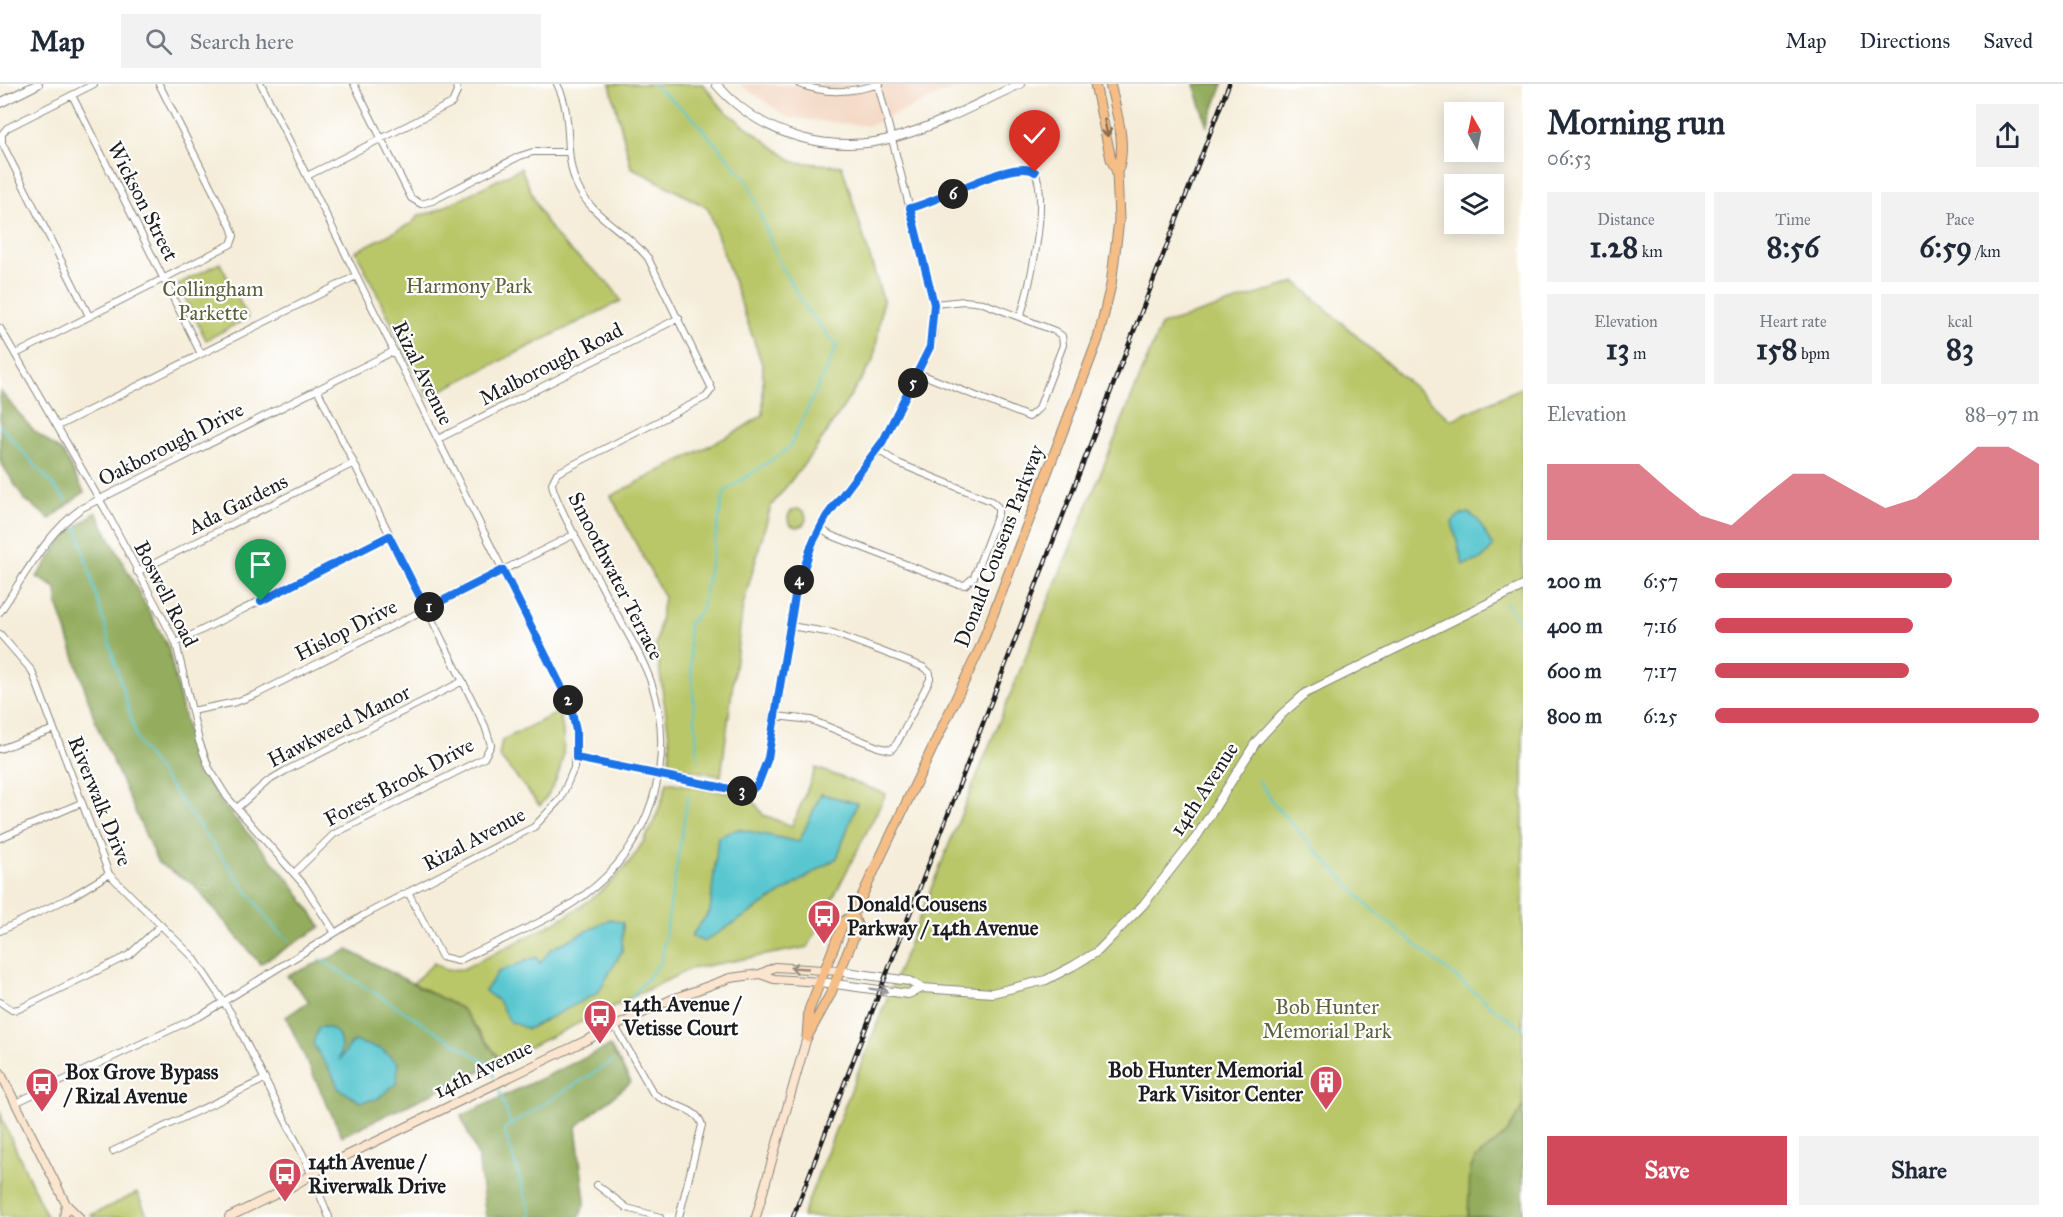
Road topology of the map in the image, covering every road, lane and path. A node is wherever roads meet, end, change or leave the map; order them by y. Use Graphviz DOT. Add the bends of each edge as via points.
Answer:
graph roads {
  1 [pos="38,84"];
  2 [pos="94,84"];
  3 [pos="159,84"];
  4 [pos="261,84"];
  5 [pos="354,84"];
  6 [pos="456,84"];
  7 [pos="557,84"];
  8 [pos="716,84"];
  9 [pos="799,84"];
  10 [pos="833,84"];
  11 [pos="879,84"];
  12 [pos="1020,84"];
  13 [pos="1095,84"];
  14 [pos="1110,84"];
  15 [pos="832,92"];
  16 [pos="72,95"];
  17 [pos="0,103"];
  18 [pos="891,138"];
  19 [pos="381,139"];
  20 [pos="569,152"];
  21 [pos="1117,172"];
  22 [pos="307,176"];
  23 [pos="910,208"];
  24 [pos="356,276"];
  25 [pos="164,279"];
  26 [pos="934,304"];
  27 [pos="89,316"];
  28 [pos="1020,317"];
  29 [pos="679,318"];
  30 [pos="0,328"];
  31 [pos="394,351"];
  32 [pos="16,354"];
  33 [pos="201,354"];
  34 [pos="918,373"];
  35 [pos="317,389"];
  36 [pos="58,426"];
  37 [pos="438,439"];
  38 [pos="878,450"];
  39 [pos="354,464"];
  40 [pos="99,499"];
  41 [pos="820,528"];
  42 [pos="575,534"];
  43 [pos="389,536"];
  44 [pos="503,570"];
  45 [pos="137,573"];
  46 [pos="1523,586"];
  47 [pos="426,609"];
  48 [pos="0,612"];
  49 [pos="790,626"];
  50 [pos="0,634"];
  51 [pos="176,643"];
  52 [pos="463,681"];
  53 [pos="192,711"];
  54 [pos="776,716"];
  55 [pos="54,729"];
  56 [pos="0,749"];
  57 [pos="576,758"];
  58 [pos="658,775"];
  59 [pos="81,803"];
  60 [pos="237,808"];
  61 [pos="0,838"];
  62 [pos="294,873"];
  63 [pos="109,874"];
  64 [pos="408,892"];
  65 [pos="853,915"];
  66 [pos="160,925"];
  67 [pos="0,931"];
  68 [pos="334,933"];
  69 [pos="825,970"];
  70 [pos="840,971"];
  71 [pos="760,974"];
  72 [pos="821,982"];
  73 [pos="835,984"];
  74 [pos="922,988"];
  75 [pos="0,1002"];
  76 [pos="224,1002"];
  77 [pos="615,1026"];
  78 [pos="807,1037"];
  79 [pos="0,1072"];
  80 [pos="266,1079"];
  81 [pos="15,1103"];
  82 [pos="113,1151"];
  83 [pos="311,1175"];
  84 [pos="597,1185"];
  85 [pos="66,1204"];
  86 [pos="64,1217"];
  87 [pos="79,1217"];
  88 [pos="229,1217"];
  89 [pos="329,1217"];
  90 [pos="660,1217"];
  91 [pos="679,1217"];
  92 [pos="756,1217"];
  1 -- 17 [label="street"];
  2 -- 16 [label="street"];
  3 -- 25 [label="street" via="234,236 231,244"];
  4 -- 22 [label="street, Rizal Avenue"];
  5 -- 19 [label="street"];
  6 -- 19 [label="street" via="452,103"];
  7 -- 20 [label="street, Smoothwater Terrace" via="568,117"];
  8 -- 18 [label="street" via="754,117 795,137 839,144"];
  9 -- 15 [label="street"];
  10 -- 15 [label="street"];
  11 -- 15 [label="street"];
  11 -- 18 [label="street"];
  12 -- 18 [label="street" via="906,135"];
  13 -- 21 [label="main road, Donald Cousens Parkway, one-way" via="1110,159"];
  14 -- 21 [label="main road, Donald Cousens Parkway" via="1122,161"];
  16 -- 25 [label="street, Wickson Street"];
  16 -- 27 [label="street" via="7,128 2,143"];
  18 -- 23 [label="street"];
  19 -- 20 [label="street" via="411,198 420,204 520,156"];
  19 -- 22 [label="street"];
  20 -- 29 [label="street, Smoothwater Terrace" via="573,176 584,197 595,212 643,252"];
  21 -- 65 [label="main road, Donald Cousens Parkway" via="1119,220 1111,285 1098,339 981,646"];
  22 -- 24 [label="street, Rizal Avenue"];
  23 -- 26 [label="street"];
  23 -- 28 [label="street" via="1008,170 1034,171 1039,186 1036,241 1028,294"];
  24 -- 31 [label="street, Rizal Avenue"];
  24 -- 33 [label="street"];
  25 -- 27 [label="street"];
  25 -- 33 [label="street, Wickson Street"];
  26 -- 28 [label="street" via="972,302"];
  26 -- 34 [label="street" via="932,339"];
  27 -- 32 [label="street"];
  28 -- 34 [label="street" via="1062,336 1063,345 1035,415 1020,414"];
  29 -- 37 [label="street, Malborough Road"];
  29 -- 42 [label="street, Smoothwater Terrace" via="710,379 710,394 557,472 552,488"];
  30 -- 32 [label="street, Boswell Road"];
  31 -- 35 [label="street, Oakborough Drive"];
  31 -- 37 [label="street, Rizal Avenue"];
  32 -- 36 [label="street, Boswell Road"];
  33 -- 36 [label="street"];
  34 -- 38 [label="street"];
  35 -- 39 [label="street, Forest Brook Drive"];
  35 -- 40 [label="street, Oakborough Drive"];
  36 -- 40 [label="street, Boswell Road"];
  37 -- 44 [label="street, Rizal Avenue"];
  38 -- 41 [label="street"];
  38 -- 41 [label="street" via="897,463 992,501 998,507 974,577 965,585 957,584"];
  39 -- 43 [label="street, Forest Brook Drive"];
  39 -- 45 [label="street, Ada Gardens"];
  40 -- 45 [label="street, Boswell Road"];
  40 -- 48 [label="street, Oakborough Drive" via="75,513 56,531"];
  41 -- 49 [label="street" via="802,571"];
  42 -- 44 [label="street, Hislop Drive"];
  42 -- 58 [label="street, Smoothwater Terrace" via="650,681 661,733"];
  43 -- 47 [label="street, Forest Brook Drive"];
  43 -- 51 [label="street"];
  44 -- 47 [label="street, Hislop Drive"];
  44 -- 57 [label="street, Rizal Avenue" via="571,706"];
  45 -- 51 [label="street, Boswell Road"];
  46 -- 74 [label="street, 14th Avenue" via="1306,693 1256,742 1197,836 1143,905 1098,951 1047,980 1020,988 992,993"];
  47 -- 52 [label="street, Forest Brook Drive"];
  47 -- 53 [label="street, Hislop Drive" via="257,694"];
  49 -- 54 [label="street"];
  49 -- 54 [label="street" via="844,636 924,667 930,679 891,750 811,720"];
  50 -- 55 [label="street, Riverwalk Drive" via="32,671"];
  51 -- 53 [label="street, Boswell Road"];
  52 -- 60 [label="street, Hawkweed Manor" via="276,776"];
  52 -- 62 [label="street, Forest Brook Drive" via="491,741 488,754 334,834"];
  53 -- 60 [label="street, Boswell Road" via="209,768"];
  54 -- 58 [label="street" via="766,765 751,791"];
  55 -- 56 [label="street"];
  55 -- 59 [label="street, Riverwalk Drive"];
  57 -- 58 [label="street"];
  57 -- 64 [label="street, Rizal Avenue" via="561,798 538,824"];
  58 -- 64 [label="street, Smoothwater Terrace" via="644,825 624,857 602,881 571,904 458,961 442,957"];
  59 -- 61 [label="street"];
  59 -- 63 [label="street, Riverwalk Drive"];
  60 -- 62 [label="street, Boswell Road"];
  62 -- 68 [label="street, Boswell Road"];
  63 -- 66 [label="street, Riverwalk Drive"];
  63 -- 67 [label="street"];
  64 -- 68 [label="street, Rizal Avenue"];
  65 -- 69 [label="main road, Donald Cousens Parkway" via="844,921"];
  65 -- 70 [label="main road, Donald Cousens Parkway" via="858,927"];
  66 -- 75 [label="street" via="129,955 19,1009 12,1010"];
  66 -- 76 [label="street, Riverwalk Drive" via="200,966"];
  68 -- 76 [label="street, Rizal Avenue"];
  69 -- 70 [label="main road, 14th Avenue"];
  69 -- 71 [label="main road, 14th Avenue, one-way" via="775,967"];
  69 -- 72 [label="main road, Donald Cousens Parkway"];
  70 -- 73 [label="main road, Donald Cousens Parkway"];
  70 -- 74 [label="street, 14th Avenue" via="909,981"];
  71 -- 72 [label="main road, 14th Avenue" via="774,979"];
  71 -- 77 [label="main road, 14th Avenue" via="730,978"];
  72 -- 73 [label="street, 14th Avenue"];
  72 -- 78 [label="main road, Donald Cousens Parkway" via="809,1010"];
  73 -- 74 [label="street, 14th Avenue, one-way" via="908,994"];
  73 -- 78 [label="main road, Donald Cousens Parkway"];
  76 -- 80 [label="street, Riverwalk Drive"];
  76 -- 81 [label="street, Rizal Avenue" via="190,1022"];
  77 -- 83 [label="main road, 14th Avenue"];
  77 -- 91 [label="street" via="652,1093 700,1119 702,1125"];
  78 -- 92 [label="main road, Donald Cousens Parkway"];
  79 -- 81 [label="main road"];
  80 -- 82 [label="street"];
  80 -- 83 [label="street, Riverwalk Drive"];
  81 -- 85 [label="main road"];
  83 -- 88 [label="main road, 14th Avenue"];
  83 -- 89 [label="street, Riverwalk Drive"];
  84 -- 90 [label="street" via="627,1208"];
  85 -- 86 [label="main road"];
  85 -- 87 [label="main road"];
}
